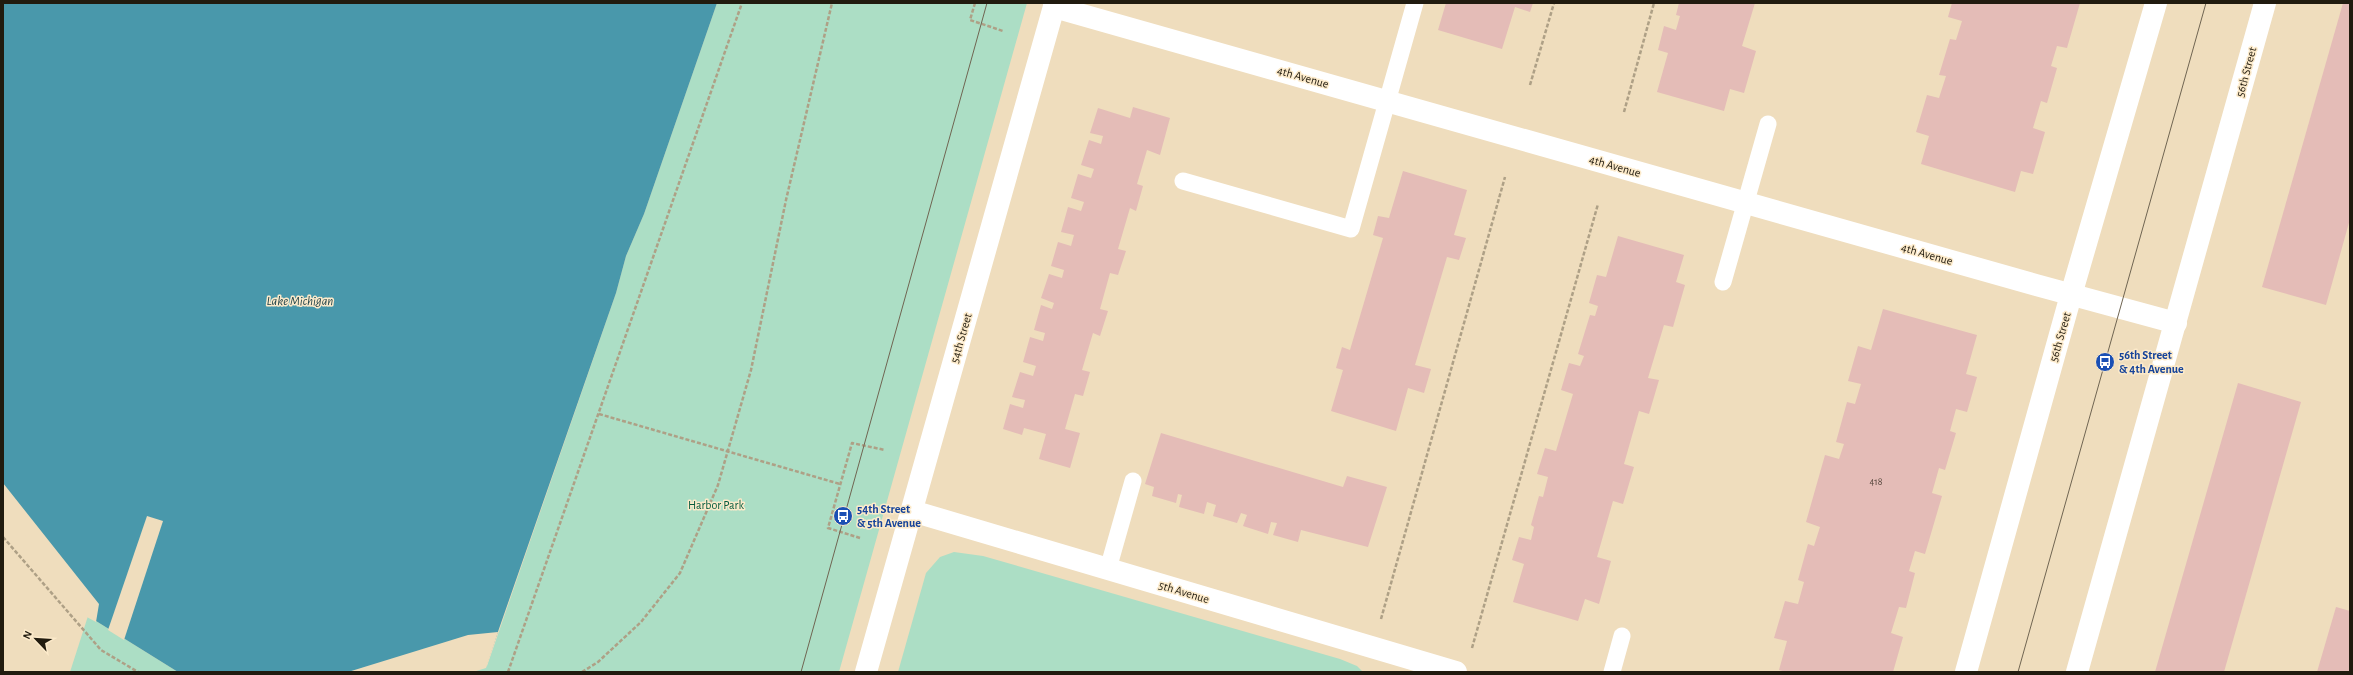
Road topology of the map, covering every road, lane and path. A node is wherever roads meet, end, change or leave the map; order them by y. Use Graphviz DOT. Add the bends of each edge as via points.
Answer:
graph roads {
  1 [pos="742,3"];
  2 [pos="832,3"];
  3 [pos="974,3"];
  4 [pos="1415,3"];
  5 [pos="1554,3"];
  6 [pos="1654,3"];
  7 [pos="2156,3"];
  8 [pos="2265,3"];
  9 [pos="1055,5"];
  10 [pos="1003,31"];
  11 [pos="1530,85"];
  12 [pos="1388,101"];
  13 [pos="1624,112"];
  14 [pos="1768,124"];
  15 [pos="1505,177"];
  16 [pos="1183,181"];
  17 [pos="1745,203"];
  18 [pos="1598,204"];
  19 [pos="1722,282"];
  20 [pos="2071,295"];
  21 [pos="2176,323"];
  22 [pos="600,414"];
  23 [pos="885,450"];
  24 [pos="728,452"];
  25 [pos="1133,481"];
  26 [pos="840,484"];
  27 [pos="912,511"];
  28 [pos="3,537"];
  29 [pos="860,538"];
  30 [pos="1108,569"];
  31 [pos="1622,636"];
  32 [pos="1373,648"];
  33 [pos="1471,650"];
  34 [pos="1412,666"];
  35 [pos="138,672"];
  36 [pos="508,672"];
  37 [pos="582,672"];
  38 [pos="866,672"];
  39 [pos="1456,672"];
  40 [pos="1612,672"];
  41 [pos="1966,672"];
  42 [pos="2078,672"];
  1 -- 22 [label="path"];
  2 -- 24 [label="path" via="786,200 751,370"];
  3 -- 10 [label="path" via="970,20"];
  4 -- 12 [label="lane"];
  5 -- 11 [label="path"];
  6 -- 13 [label="path"];
  7 -- 20 [label="street, 56th Street"];
  8 -- 21 [label="street, 56th Street"];
  9 -- 12 [label="street, 4th Avenue"];
  9 -- 27 [label="street, 54th Street"];
  12 -- 16 [label="lane" via="1351,228"];
  12 -- 17 [label="street, 4th Avenue"];
  14 -- 17 [label="lane"];
  15 -- 32 [label="path"];
  17 -- 19 [label="lane"];
  17 -- 20 [label="street, 4th Avenue"];
  18 -- 33 [label="path"];
  20 -- 21 [label="street, 4th Avenue"];
  20 -- 41 [label="street, 56th Street"];
  21 -- 42 [label="street, 56th Street"];
  22 -- 24 [label="path"];
  22 -- 36 [label="path"];
  23 -- 26 [label="path" via="852,443"];
  24 -- 26 [label="path"];
  24 -- 37 [label="path" via="718,485 680,573 641,622 598,662"];
  25 -- 30 [label="lane"];
  26 -- 29 [label="path" via="828,528"];
  27 -- 30 [label="street, 5th Avenue"];
  27 -- 38 [label="street, 54th Street"];
  28 -- 35 [label="path" via="101,650"];
  30 -- 32 [label="street, 5th Avenue"];
  31 -- 40 [label="lane"];
  32 -- 34 [label="street, 5th Avenue"];
  34 -- 39 [label="street, 5th Avenue"];
}
